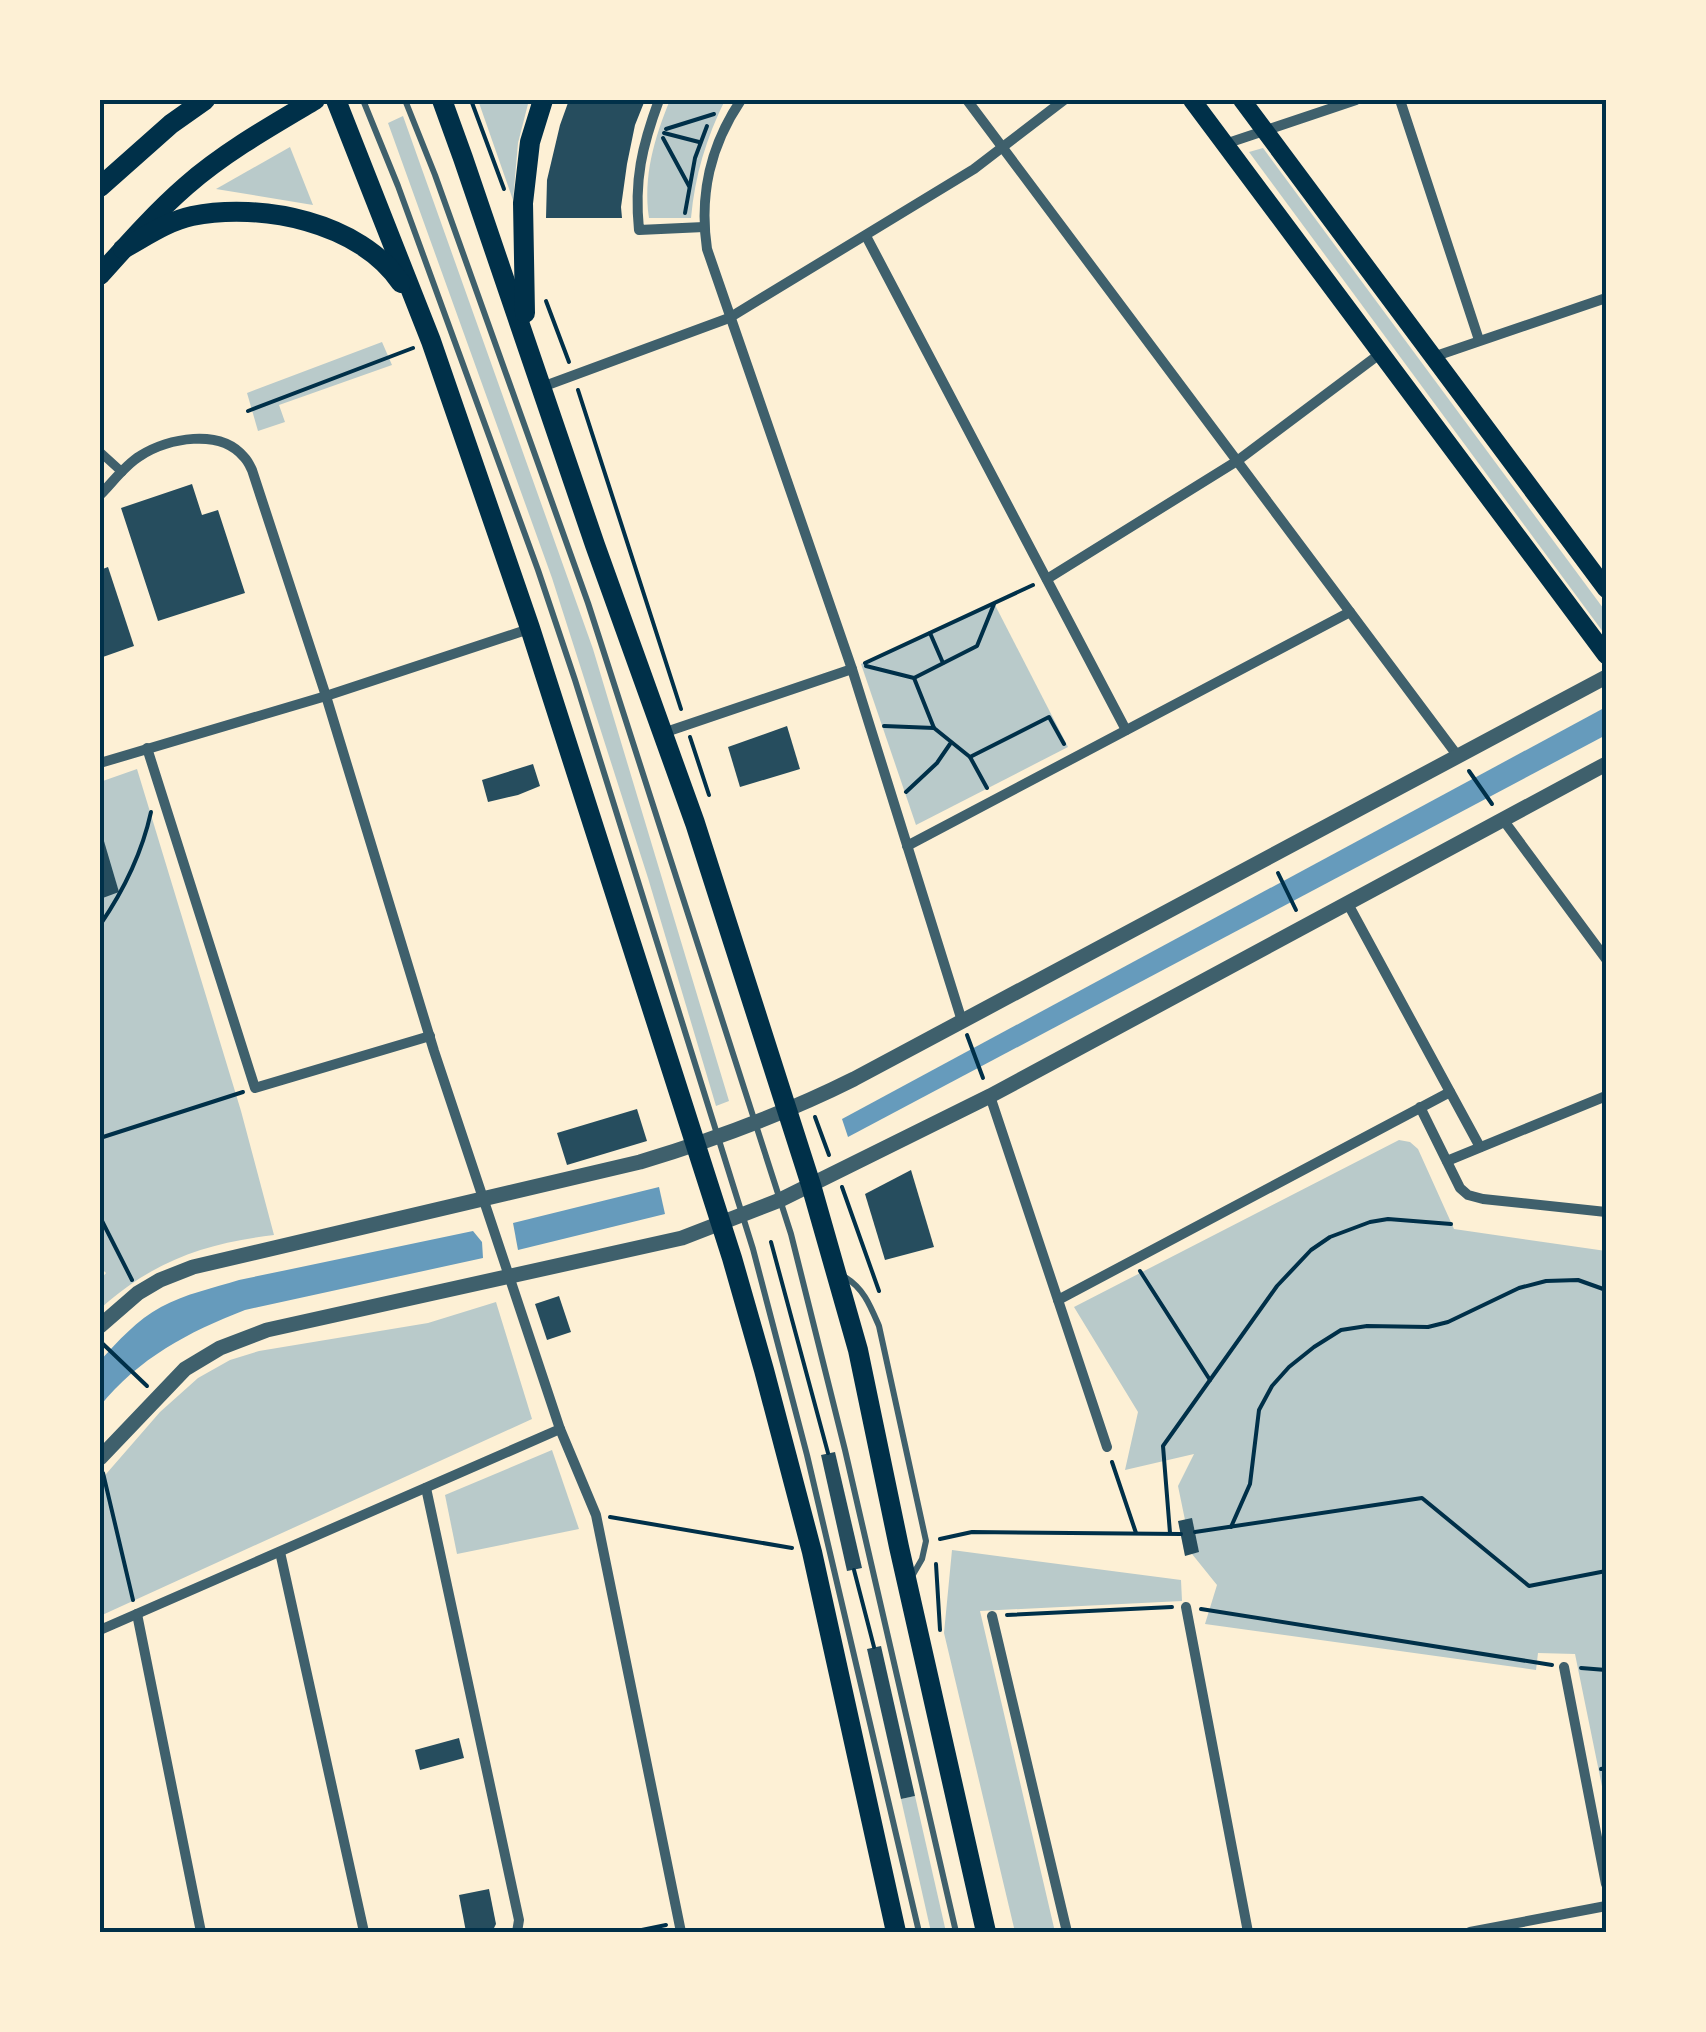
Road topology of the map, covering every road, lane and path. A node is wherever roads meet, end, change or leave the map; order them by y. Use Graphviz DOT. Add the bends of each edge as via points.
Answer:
graph roads {
  1 [pos="204,100"];
  2 [pos="316,100"];
  3 [pos="336,100"];
  4 [pos="363,100"];
  5 [pos="406,100"];
  6 [pos="442,100"];
  7 [pos="543,100"];
  8 [pos="659,100"];
  9 [pos="741,100"];
  10 [pos="967,100"];
  11 [pos="1064,100"];
  12 [pos="1192,100"];
  13 [pos="1242,100"];
  14 [pos="1356,100"];
  15 [pos="1400,100"];
  16 [pos="714,114"];
  17 [pos="1265,131"];
  18 [pos="659,132"];
  19 [pos="1225,144"];
  20 [pos="714,147"];
  21 [pos="1003,148"];
  22 [pos="689,186"];
  23 [pos="100,187"];
  24 [pos="704,226"];
  25 [pos="866,236"];
  26 [pos="123,249"];
  27 [pos="100,276"];
  28 [pos="1606,298"];
  29 [pos="417,306"];
  30 [pos="729,318"];
  31 [pos="526,340"];
  32 [pos="1479,340"];
  33 [pos="431,341"];
  34 [pos="1380,353"];
  35 [pos="1434,357"];
  36 [pos="542,387"];
  37 [pos="248,411"];
  38 [pos="100,452"];
  39 [pos="1237,461"];
  40 [pos="122,472"];
  41 [pos="100,495"];
  42 [pos="1047,578"];
  43 [pos="1606,589"];
  44 [pos="994,603"];
  45 [pos="1350,612"];
  46 [pos="530,628"];
  47 [pos="930,633"];
  48 [pos="1606,655"];
  49 [pos="943,664"];
  50 [pos="856,667"];
  51 [pos="1606,677"];
  52 [pos="914,678"];
  53 [pos="326,696"];
  54 [pos="869,725"];
  55 [pos="934,728"];
  56 [pos="1126,730"];
  57 [pos="663,733"];
  58 [pos="952,742"];
  59 [pos="1065,746"];
  60 [pos="148,748"];
  61 [pos="1457,756"];
  62 [pos="970,757"];
  63 [pos="100,763"];
  64 [pos="1606,764"];
  65 [pos="1468,771"];
  66 [pos="905,793"];
  67 [pos="152,800"];
  68 [pos="994,800"];
  69 [pos="1499,814"];
  70 [pos="907,846"];
  71 [pos="1280,877"];
  72 [pos="1348,904"];
  73 [pos="1294,906"];
  74 [pos="100,925"];
  75 [pos="1606,960"];
  76 [pos="962,1022"];
  77 [pos="430,1036"];
  78 [pos="972,1047"];
  79 [pos="981,1073"];
  80 [pos="243,1092"];
  81 [pos="1450,1092"];
  82 [pos="990,1096"];
  83 [pos="1606,1096"];
  84 [pos="1420,1107"];
  85 [pos="787,1109"];
  86 [pos="754,1122"];
  87 [pos="718,1136"];
  88 [pos="100,1138"];
  89 [pos="694,1145"];
  90 [pos="1480,1147"];
  91 [pos="1447,1161"];
  92 [pos="811,1185"];
  93 [pos="484,1200"];
  94 [pos="780,1200"];
  95 [pos="1606,1212"];
  96 [pos="742,1215"];
  97 [pos="100,1217"];
  98 [pos="720,1224"];
  99 [pos="1451,1224"];
  100 [pos="778,1238"];
  101 [pos="772,1242"];
  102 [pos="765,1244"];
  103 [pos="1140,1271"];
  104 [pos="509,1277"];
  105 [pos="1606,1290"];
  106 [pos="138,1293"];
  107 [pos="1058,1300"];
  108 [pos="100,1326"];
  109 [pos="106,1346"];
  110 [pos="1210,1380"];
  111 [pos="140,1381"];
  112 [pos="560,1430"];
  113 [pos="1107,1447"];
  114 [pos="828,1453"];
  115 [pos="100,1460"];
  116 [pos="426,1488"];
  117 [pos="596,1515"];
  118 [pos="1231,1527"];
  119 [pos="1196,1532"];
  120 [pos="1136,1533"];
  121 [pos="1170,1533"];
  122 [pos="1180,1534"];
  123 [pos="935,1540"];
  124 [pos="280,1552"];
  125 [pos="812,1552"];
  126 [pos="854,1570"];
  127 [pos="1606,1571"];
  128 [pos="1186,1606"];
  129 [pos="137,1614"];
  130 [pos="992,1616"];
  131 [pos="100,1630"];
  132 [pos="874,1647"];
  133 [pos="1564,1667"];
  134 [pos="1606,1670"];
  135 [pos="1606,1884"];
  136 [pos="1606,1906"];
  137 [pos="680,1927"];
  138 [pos="202,1932"];
  139 [pos="364,1932"];
  140 [pos="517,1932"];
  141 [pos="632,1932"];
  142 [pos="896,1932"];
  143 [pos="919,1932"];
  144 [pos="956,1932"];
  145 [pos="986,1932"];
  146 [pos="1067,1932"];
  147 [pos="1248,1932"];
  148 [pos="1470,1932"];
  1 -- 23 [label="main road"];
  2 -- 26 [label="main road" via="201,174"];
  3 -- 29 [label="main road"];
  4 -- 87 [label="lane" via="544,588"];
  5 -- 86 [label="lane" via="588,603"];
  6 -- 31 [label="main road"];
  7 -- 31 [label="main road" via="523,203"];
  8 -- 24 [label="street" via="636,182 638,230"];
  9 -- 20 [label="street"];
  10 -- 21 [label="street"];
  11 -- 21 [label="street"];
  12 -- 19 [label="main road"];
  13 -- 17 [label="main road"];
  14 -- 17 [label="street"];
  15 -- 32 [label="street"];
  16 -- 18 [label="path"];
  17 -- 19 [label="street"];
  17 -- 35 [label="main road"];
  18 -- 20 [label="path"];
  18 -- 22 [label="path"];
  19 -- 34 [label="main road"];
  20 -- 24 [label="street"];
  21 -- 25 [label="street"];
  21 -- 39 [label="street"];
  24 -- 30 [label="street"];
  25 -- 30 [label="street"];
  25 -- 42 [label="street"];
  26 -- 27 [label="main road"];
  26 -- 29 [label="main road" via="190,216 242,212 290,218 374,251"];
  28 -- 32 [label="street"];
  29 -- 33 [label="main road"];
  30 -- 36 [label="street"];
  30 -- 50 [label="street"];
  31 -- 36 [label="main road"];
  32 -- 35 [label="street"];
  33 -- 37 [label="path"];
  33 -- 46 [label="main road"];
  34 -- 39 [label="street"];
  34 -- 48 [label="main road"];
  35 -- 43 [label="main road"];
  36 -- 57 [label="main road"];
  38 -- 40 [label="street"];
  39 -- 42 [label="street"];
  39 -- 45 [label="street"];
  40 -- 41 [label="street"];
  40 -- 53 [label="street" via="164,443 199,439 228,444 244,456"];
  42 -- 44 [label="path"];
  42 -- 56 [label="street"];
  44 -- 47 [label="path"];
  44 -- 49 [label="path" via="976,646"];
  45 -- 56 [label="street"];
  45 -- 61 [label="street"];
  46 -- 53 [label="street"];
  46 -- 89 [label="main road"];
  47 -- 49 [label="path"];
  47 -- 50 [label="path"];
  49 -- 52 [label="path"];
  50 -- 52 [label="path"];
  50 -- 54 [label="street"];
  50 -- 57 [label="street"];
  51 -- 61 [label="street"];
  52 -- 55 [label="path"];
  53 -- 60 [label="street"];
  53 -- 77 [label="street"];
  54 -- 55 [label="path"];
  54 -- 70 [label="street"];
  55 -- 58 [label="path"];
  56 -- 68 [label="street"];
  57 -- 85 [label="main road"];
  58 -- 62 [label="path"];
  58 -- 66 [label="path"];
  59 -- 62 [label="path" via="1049,716"];
  60 -- 63 [label="street"];
  60 -- 77 [label="street" via="255,1088"];
  61 -- 76 [label="street"];
  62 -- 68 [label="path"];
  64 -- 69 [label="street"];
  65 -- 69 [label="path"];
  67 -- 74 [label="path" via="141,849"];
  68 -- 70 [label="street"];
  69 -- 72 [label="street"];
  69 -- 75 [label="street"];
  70 -- 76 [label="street"];
  71 -- 73 [label="path"];
  72 -- 81 [label="street"];
  72 -- 82 [label="street"];
  76 -- 85 [label="street"];
  77 -- 93 [label="street"];
  78 -- 79 [label="path"];
  80 -- 88 [label="path"];
  81 -- 84 [label="street"];
  81 -- 90 [label="street"];
  82 -- 92 [label="street"];
  82 -- 107 [label="street"];
  83 -- 90 [label="street"];
  84 -- 91 [label="street"];
  84 -- 107 [label="street"];
  85 -- 86 [label="street"];
  85 -- 92 [label="main road"];
  86 -- 87 [label="street"];
  86 -- 94 [label="lane"];
  87 -- 89 [label="street"];
  87 -- 96 [label="lane"];
  89 -- 93 [label="street"];
  89 -- 98 [label="main road"];
  90 -- 91 [label="street"];
  91 -- 95 [label="street" via="1468,1195"];
  92 -- 94 [label="street"];
  92 -- 145 [label="main road" via="870,1404"];
  93 -- 104 [label="street"];
  93 -- 106 [label="street" via="193,1268"];
  94 -- 96 [label="street"];
  94 -- 144 [label="lane"];
  96 -- 98 [label="street"];
  96 -- 143 [label="lane" via="808,1455"];
  97 -- 106 [label="path"];
  98 -- 104 [label="street"];
  98 -- 125 [label="main road"];
  99 -- 110 [label="path" via="1388,1219 1330,1237 1277,1286"];
  100 -- 101 [label="path"];
  101 -- 102 [label="path"];
  101 -- 114 [label="path"];
  103 -- 110 [label="path"];
  104 -- 112 [label="street"];
  104 -- 115 [label="street" via="267,1330 220,1348 185,1369"];
  105 -- 118 [label="path" via="1578,1280 1546,1281 1428,1327 1341,1330 1272,1386 1259,1410 1250,1484"];
  106 -- 108 [label="street"];
  107 -- 113 [label="street"];
  109 -- 111 [label="path"];
  110 -- 121 [label="path" via="1163,1446"];
  112 -- 116 [label="street"];
  112 -- 117 [label="street"];
  113 -- 120 [label="path"];
  115 -- 129 [label="path"];
  116 -- 124 [label="street"];
  116 -- 140 [label="street"];
  117 -- 125 [label="path"];
  117 -- 137 [label="street"];
  118 -- 119 [label="path"];
  118 -- 127 [label="path" via="1422,1498 1529,1586"];
  120 -- 121 [label="path"];
  120 -- 123 [label="path" via="972,1532"];
  121 -- 122 [label="path"];
  124 -- 129 [label="street"];
  124 -- 139 [label="street"];
  125 -- 142 [label="main road"];
  126 -- 132 [label="path"];
  128 -- 130 [label="path"];
  128 -- 133 [label="path"];
  128 -- 147 [label="street"];
  129 -- 131 [label="street"];
  129 -- 138 [label="street"];
  130 -- 146 [label="street"];
  133 -- 134 [label="path"];
  133 -- 135 [label="street"];
  136 -- 148 [label="street"];
  137 -- 141 [label="path"];
}
